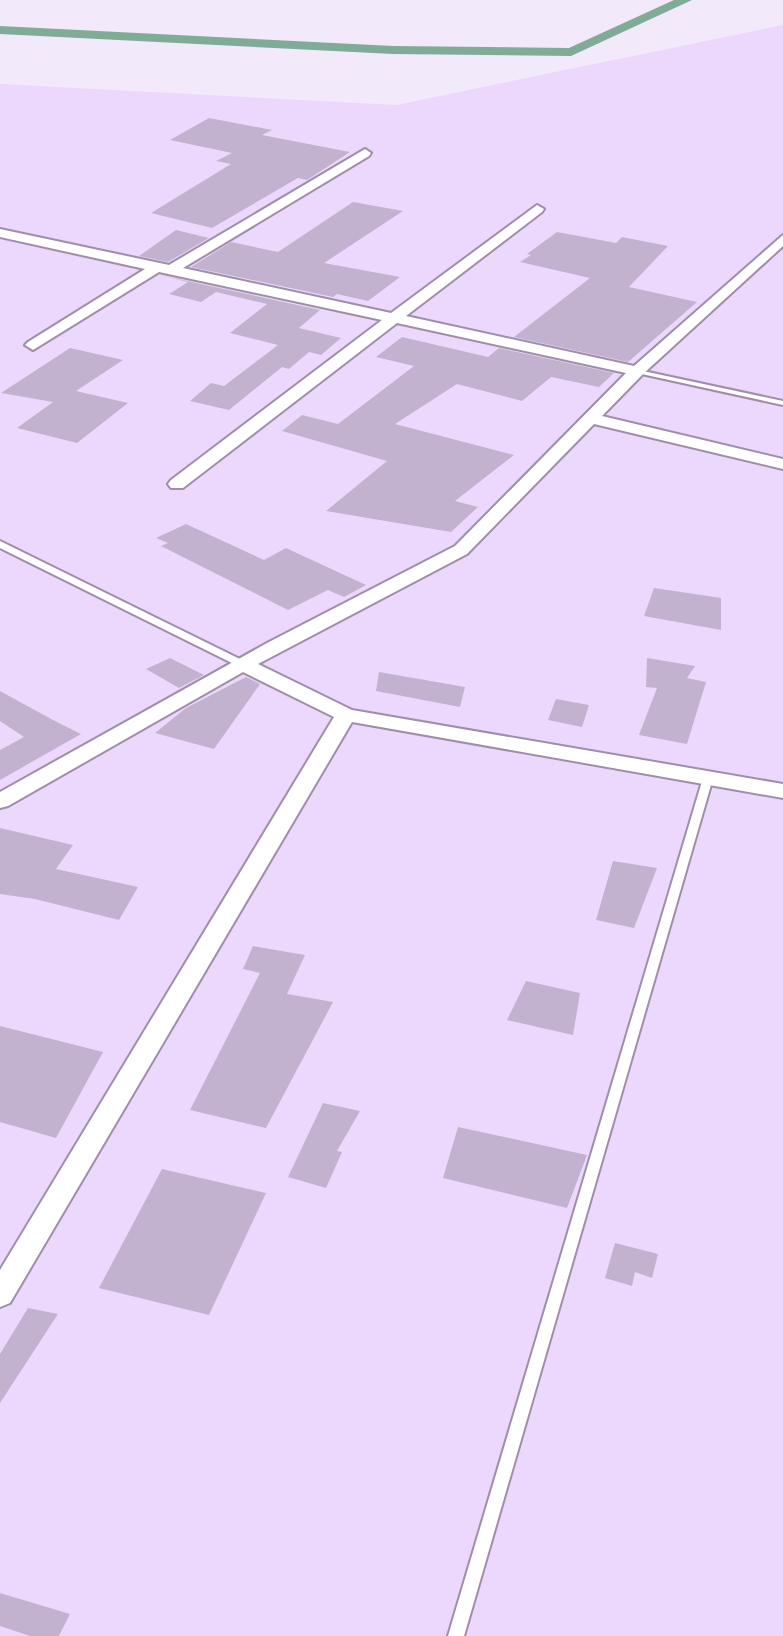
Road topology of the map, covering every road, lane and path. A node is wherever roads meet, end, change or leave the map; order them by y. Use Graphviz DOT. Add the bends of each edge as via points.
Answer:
graph roads {
  1 [pos="365,153"];
  2 [pos="537,209"];
  3 [pos="0,233"];
  4 [pos="783,239"];
  5 [pos="164,268"];
  6 [pos="392,318"];
  7 [pos="33,345"];
  8 [pos="637,371"];
  9 [pos="783,403"];
  10 [pos="590,418"];
  11 [pos="783,464"];
  12 [pos="177,484"];
  13 [pos="0,544"];
  14 [pos="244,665"];
  15 [pos="346,715"];
  16 [pos="708,778"];
  17 [pos="783,791"];
  18 [pos="0,801"];
  19 [pos="0,1295"];
  20 [pos="456,1636"];
  1 -- 5 [label="street"];
  2 -- 6 [label="street"];
  3 -- 5 [label="street"];
  4 -- 8 [label="street"];
  5 -- 6 [label="street"];
  5 -- 7 [label="street"];
  6 -- 8 [label="street"];
  6 -- 12 [label="street"];
  8 -- 9 [label="lane"];
  8 -- 10 [label="street"];
  10 -- 11 [label="street"];
  10 -- 14 [label="street" via="461,550"];
  13 -- 14 [label="lane"];
  14 -- 15 [label="street"];
  14 -- 18 [label="street"];
  15 -- 16 [label="street"];
  15 -- 19 [label="street"];
  16 -- 17 [label="street"];
  16 -- 20 [label="lane"];
}
